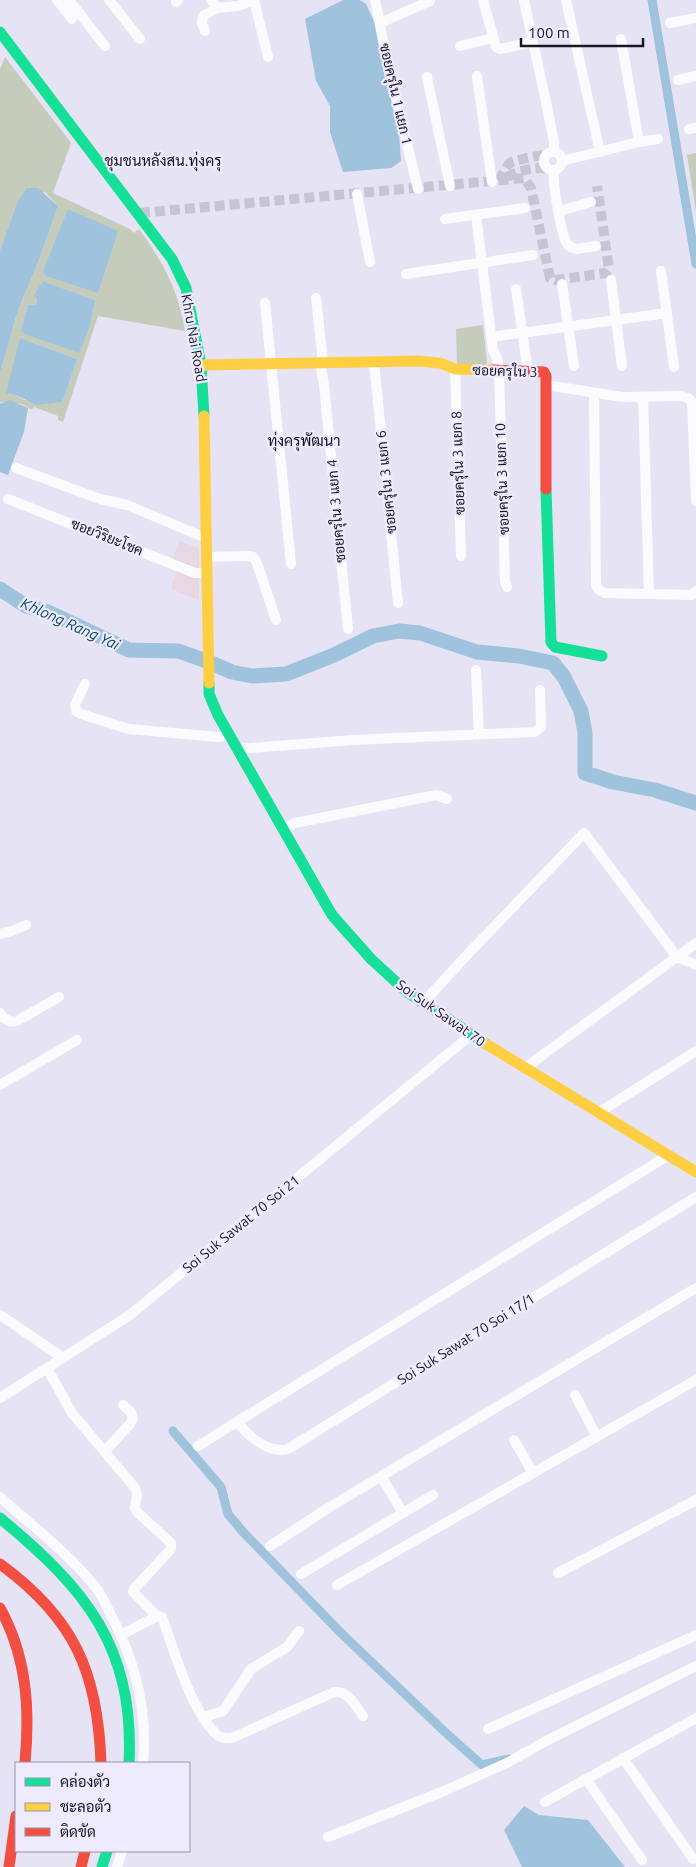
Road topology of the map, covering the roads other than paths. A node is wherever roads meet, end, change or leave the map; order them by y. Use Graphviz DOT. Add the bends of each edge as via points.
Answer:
graph roads {
  1 [pos="57,0"];
  2 [pos="69,0"];
  3 [pos="110,0"];
  4 [pos="254,0"];
  5 [pos="375,0"];
  6 [pos="483,0"];
  7 [pos="524,0"];
  8 [pos="566,0"];
  9 [pos="430,1"];
  10 [pos="214,4"];
  11 [pos="696,18"];
  12 [pos="72,19"];
  13 [pos="670,23"];
  14 [pos="380,24"];
  15 [pos="205,31"];
  16 [pos="0,32"];
  17 [pos="493,38"];
  18 [pos="140,39"];
  19 [pos="620,39"];
  20 [pos="533,42"];
  21 [pos="105,46"];
  22 [pos="460,46"];
  23 [pos="268,57"];
  24 [pos="477,76"];
  25 [pos="696,76"];
  26 [pos="427,77"];
  27 [pos="678,80"];
  28 [pos="658,138"];
  29 [pos="639,142"];
  30 [pos="554,152"];
  31 [pos="600,152"];
  32 [pos="562,161"];
  33 [pos="554,170"];
  34 [pos="492,182"];
  35 [pos="450,186"];
  36 [pos="418,189"];
  37 [pos="357,194"];
  38 [pos="591,202"];
  39 [pos="525,208"];
  40 [pos="558,211"];
  41 [pos="476,215"];
  42 [pos="445,219"];
  43 [pos="596,246"];
  44 [pos="533,255"];
  45 [pos="370,262"];
  46 [pos="482,262"];
  47 [pos="661,271"];
  48 [pos="406,274"];
  49 [pos="611,280"];
  50 [pos="562,284"];
  51 [pos="516,289"];
  52 [pos="316,298"];
  53 [pos="265,303"];
  54 [pos="667,313"];
  55 [pos="617,320"];
  56 [pos="568,327"];
  57 [pos="523,333"];
  58 [pos="491,337"];
  59 [pos="271,362"];
  60 [pos="374,362"];
  61 [pos="321,363"];
  62 [pos="527,364"];
  63 [pos="201,365"];
  64 [pos="574,366"];
  65 [pos="622,366"];
  66 [pos="674,367"];
  67 [pos="455,369"];
  68 [pos="495,370"];
  69 [pos="546,385"];
  70 [pos="594,393"];
  71 [pos="642,397"];
  72 [pos="16,468"];
  73 [pos="8,498"];
  74 [pos="696,501"];
  75 [pos="206,538"];
  76 [pos="461,556"];
  77 [pos="206,557"];
  78 [pos="291,564"];
  79 [pos="206,573"];
  80 [pos="507,587"];
  81 [pos="696,591"];
  82 [pos="649,594"];
  83 [pos="398,603"];
  84 [pos="276,620"];
  85 [pos="348,629"];
  86 [pos="602,656"];
  87 [pos="476,670"];
  88 [pos="209,674"];
  89 [pos="85,684"];
  90 [pos="540,690"];
  91 [pos="479,734"];
  92 [pos="230,736"];
  93 [pos="238,749"];
  94 [pos="447,799"];
  95 [pos="283,828"];
  96 [pos="26,925"];
  97 [pos="0,934"];
  98 [pos="696,943"];
  99 [pos="678,957"];
  100 [pos="696,965"];
  101 [pos="59,997"];
  102 [pos="423,1003"];
  103 [pos="0,1014"];
  104 [pos="471,1035"];
  105 [pos="77,1040"];
  106 [pos="696,1051"];
  107 [pos="525,1068"];
  108 [pos="0,1085"];
  109 [pos="598,1113"];
  110 [pos="669,1156"];
  111 [pos="696,1172"];
  112 [pos="696,1197"];
  113 [pos="696,1288"];
  114 [pos="0,1315"];
  115 [pos="63,1358"];
  116 [pos="47,1368"];
  117 [pos="696,1380"];
  118 [pos="575,1395"];
  119 [pos="0,1398"];
  120 [pos="123,1406"];
  121 [pos="237,1422"];
  122 [pos="597,1437"];
  123 [pos="514,1440"];
  124 [pos="198,1446"];
  125 [pos="105,1451"];
  126 [pos="533,1473"];
  127 [pos="381,1476"];
  128 [pos="433,1495"];
  129 [pos="0,1497"];
  130 [pos="696,1500"];
  131 [pos="403,1513"];
  132 [pos="0,1518"];
  133 [pos="270,1546"];
  134 [pos="0,1564"];
  135 [pos="558,1573"];
  136 [pos="301,1574"];
  137 [pos="337,1585"];
  138 [pos="0,1608"];
  139 [pos="157,1616"];
  140 [pos="299,1631"];
  141 [pos="121,1635"];
  142 [pos="696,1635"];
  143 [pos="696,1666"];
  144 [pos="363,1716"];
  145 [pos="204,1717"];
  146 [pos="696,1718"];
  147 [pos="488,1729"];
  148 [pos="623,1758"];
  149 [pos="25,1762"];
  150 [pos="101,1762"];
  151 [pos="129,1762"];
  152 [pos="143,1762"];
  153 [pos="586,1779"];
  154 [pos="545,1802"];
  155 [pos="15,1823"];
  156 [pos="328,1837"];
  157 [pos="85,1852"];
  158 [pos="107,1852"];
  159 [pos="122,1852"];
  160 [pos="693,1859"];
  161 [pos="642,1860"];
  162 [pos="9,1867"];
  163 [pos="80,1867"];
  164 [pos="102,1867"];
  165 [pos="116,1867"];
  1 -- 12 [label="street"];
  2 -- 21 [label="street"];
  3 -- 18 [label="street"];
  4 -- 10 [label="street" via="238,6"];
  4 -- 23 [label="street"];
  5 -- 14 [label="street, ซอยครุใน 1 แยก 1"];
  6 -- 17 [label="street"];
  7 -- 20 [label="street"];
  8 -- 31 [label="street"];
  9 -- 14 [label="street"];
  10 -- 15 [label="street" via="203,16"];
  11 -- 13 [label="street"];
  14 -- 36 [label="street, ซอยครุใน 1 แยก 1"];
  16 -- 63 [label="main road, Khru Nai Road" via="172,259 186,288"];
  17 -- 20 [label="street" via="500,49"];
  17 -- 22 [label="street"];
  19 -- 29 [label="street"];
  20 -- 30 [label="street"];
  24 -- 34 [label="street"];
  25 -- 27 [label="street"];
  26 -- 35 [label="street"];
  28 -- 29 [label="street"];
  29 -- 31 [label="street"];
  30 -- 32 [label="street"];
  30 -- 33 [label="street" via="546,155 544,161 548,168"];
  31 -- 32 [label="street"];
  32 -- 33 [label="street"];
  33 -- 40 [label="street"];
  37 -- 45 [label="street"];
  38 -- 40 [label="street"];
  39 -- 41 [label="street"];
  40 -- 43 [label="street" via="570,247"];
  41 -- 42 [label="street"];
  41 -- 46 [label="street, ซอยครุใน 3 แยก 10"];
  44 -- 46 [label="street"];
  46 -- 48 [label="street"];
  46 -- 58 [label="street, ซอยครุใน 3 แยก 10"];
  47 -- 54 [label="street"];
  49 -- 55 [label="street"];
  50 -- 56 [label="street"];
  51 -- 57 [label="street"];
  52 -- 61 [label="street, ซอยครุใน 3 แยก 4"];
  53 -- 59 [label="street"];
  54 -- 55 [label="street"];
  54 -- 66 [label="street"];
  55 -- 56 [label="street"];
  55 -- 65 [label="street"];
  56 -- 57 [label="street"];
  56 -- 64 [label="street"];
  57 -- 58 [label="street"];
  57 -- 62 [label="street"];
  58 -- 68 [label="street, ซอยครุใน 3 แยก 10" via="493,350 489,358"];
  59 -- 61 [label="main road, ซอยครุใน 3"];
  59 -- 63 [label="main road, ซอยครุใน 3"];
  59 -- 78 [label="street"];
  60 -- 61 [label="main road, ซอยครุใน 3"];
  60 -- 67 [label="main road, ซอยครุใน 3" via="431,362"];
  60 -- 83 [label="street, ซอยครุใน 3 แยก 6"];
  61 -- 85 [label="street, ซอยครุใน 3 แยก 4"];
  63 -- 75 [label="main road, Khru Nai Road"];
  67 -- 68 [label="main road, ซอยครุใน 3"];
  67 -- 76 [label="street, ซอยครุใน 3 แยก 8"];
  68 -- 69 [label="main road, ซอยครุใน 3" via="544,372"];
  68 -- 80 [label="street, ซอยครุใน 3 แยก 10"];
  69 -- 70 [label="street"];
  69 -- 86 [label="main road, ซอยครุใน 3" via="546,516 551,642 555,647"];
  70 -- 71 [label="street"];
  70 -- 82 [label="street" via="596,586 605,594"];
  71 -- 74 [label="street" via="681,396 692,402"];
  71 -- 82 [label="street"];
  72 -- 75 [label="street" via="92,496 127,505"];
  73 -- 79 [label="street, ซอยวิริยะโชค" via="194,573"];
  75 -- 77 [label="main road, Khru Nai Road"];
  77 -- 79 [label="main road, Khru Nai Road"];
  77 -- 84 [label="street" via="253,557"];
  79 -- 88 [label="main road, Khru Nai Road"];
  81 -- 82 [label="street" via="691,594"];
  87 -- 91 [label="street"];
  88 -- 92 [label="main road, Soi Suk Sawat 70" via="210,694"];
  89 -- 92 [label="street" via="75,705 81,714 129,729 218,738"];
  90 -- 91 [label="street" via="539,731"];
  91 -- 93 [label="street"];
  92 -- 93 [label="main road, Soi Suk Sawat 70"];
  93 -- 95 [label="main road, Soi Suk Sawat 70"];
  94 -- 95 [label="street" via="431,796"];
  95 -- 102 [label="main road, Soi Suk Sawat 70" via="332,915 371,959"];
  96 -- 97 [label="street"];
  98 -- 99 [label="street"];
  99 -- 100 [label="street"];
  99 -- 102 [label="street" via="584,833"];
  99 -- 107 [label="street"];
  101 -- 103 [label="street" via="16,1022 6,1020"];
  102 -- 104 [label="main road, Soi Suk Sawat 70"];
  104 -- 107 [label="main road, Soi Suk Sawat 70"];
  104 -- 115 [label="street, Soi Suk Sawat 70 Soi 21" via="130,1315"];
  105 -- 108 [label="street"];
  106 -- 109 [label="street"];
  107 -- 109 [label="main road, Soi Suk Sawat 70"];
  109 -- 110 [label="main road, Soi Suk Sawat 70"];
  110 -- 111 [label="main road, Soi Suk Sawat 70"];
  110 -- 121 [label="street"];
  112 -- 121 [label="street, Soi Suk Sawat 70 Soi 17/1" via="288,1449 272,1448 257,1441"];
  113 -- 127 [label="street"];
  114 -- 115 [label="street"];
  115 -- 116 [label="street, Soi Suk Sawat 70 Soi 21"];
  116 -- 119 [label="street, Soi Suk Sawat 70 Soi 21"];
  116 -- 125 [label="street" via="72,1413"];
  117 -- 122 [label="street"];
  118 -- 122 [label="street"];
  120 -- 125 [label="street" via="130,1412 130,1424"];
  121 -- 124 [label="street"];
  122 -- 126 [label="street"];
  123 -- 126 [label="street"];
  125 -- 139 [label="street" via="135,1488 137,1512 171,1543 171,1548 134,1589 135,1595"];
  126 -- 137 [label="street"];
  127 -- 131 [label="street"];
  127 -- 133 [label="street"];
  128 -- 131 [label="street"];
  129 -- 141 [label="street" via="74,1563 98,1591"];
  130 -- 135 [label="street"];
  131 -- 136 [label="street"];
  132 -- 151 [label="main road" via="58,1569 90,1606 101,1626 122,1677 130,1726"];
  134 -- 150 [label="main road" via="44,1599 77,1646 97,1702"];
  138 -- 149 [label="main road" via="15,1639 26,1688 28,1738"];
  139 -- 141 [label="street"];
  139 -- 145 [label="street" via="162,1617 194,1703"];
  140 -- 145 [label="street" via="287,1647 251,1669 223,1711"];
  141 -- 152 [label="street" via="142,1701"];
  142 -- 147 [label="street"];
  143 -- 156 [label="street" via="546,1740 504,1765"];
  144 -- 145 [label="street" via="347,1694 341,1691 232,1738 224,1739 215,1734"];
  146 -- 148 [label="street"];
  148 -- 153 [label="street"];
  148 -- 160 [label="street"];
  153 -- 154 [label="street"];
  153 -- 161 [label="street"];
  155 -- 162 [label="main road"];
  157 -- 163 [label="main road"];
  158 -- 164 [label="main road"];
  159 -- 165 [label="street"];
}
